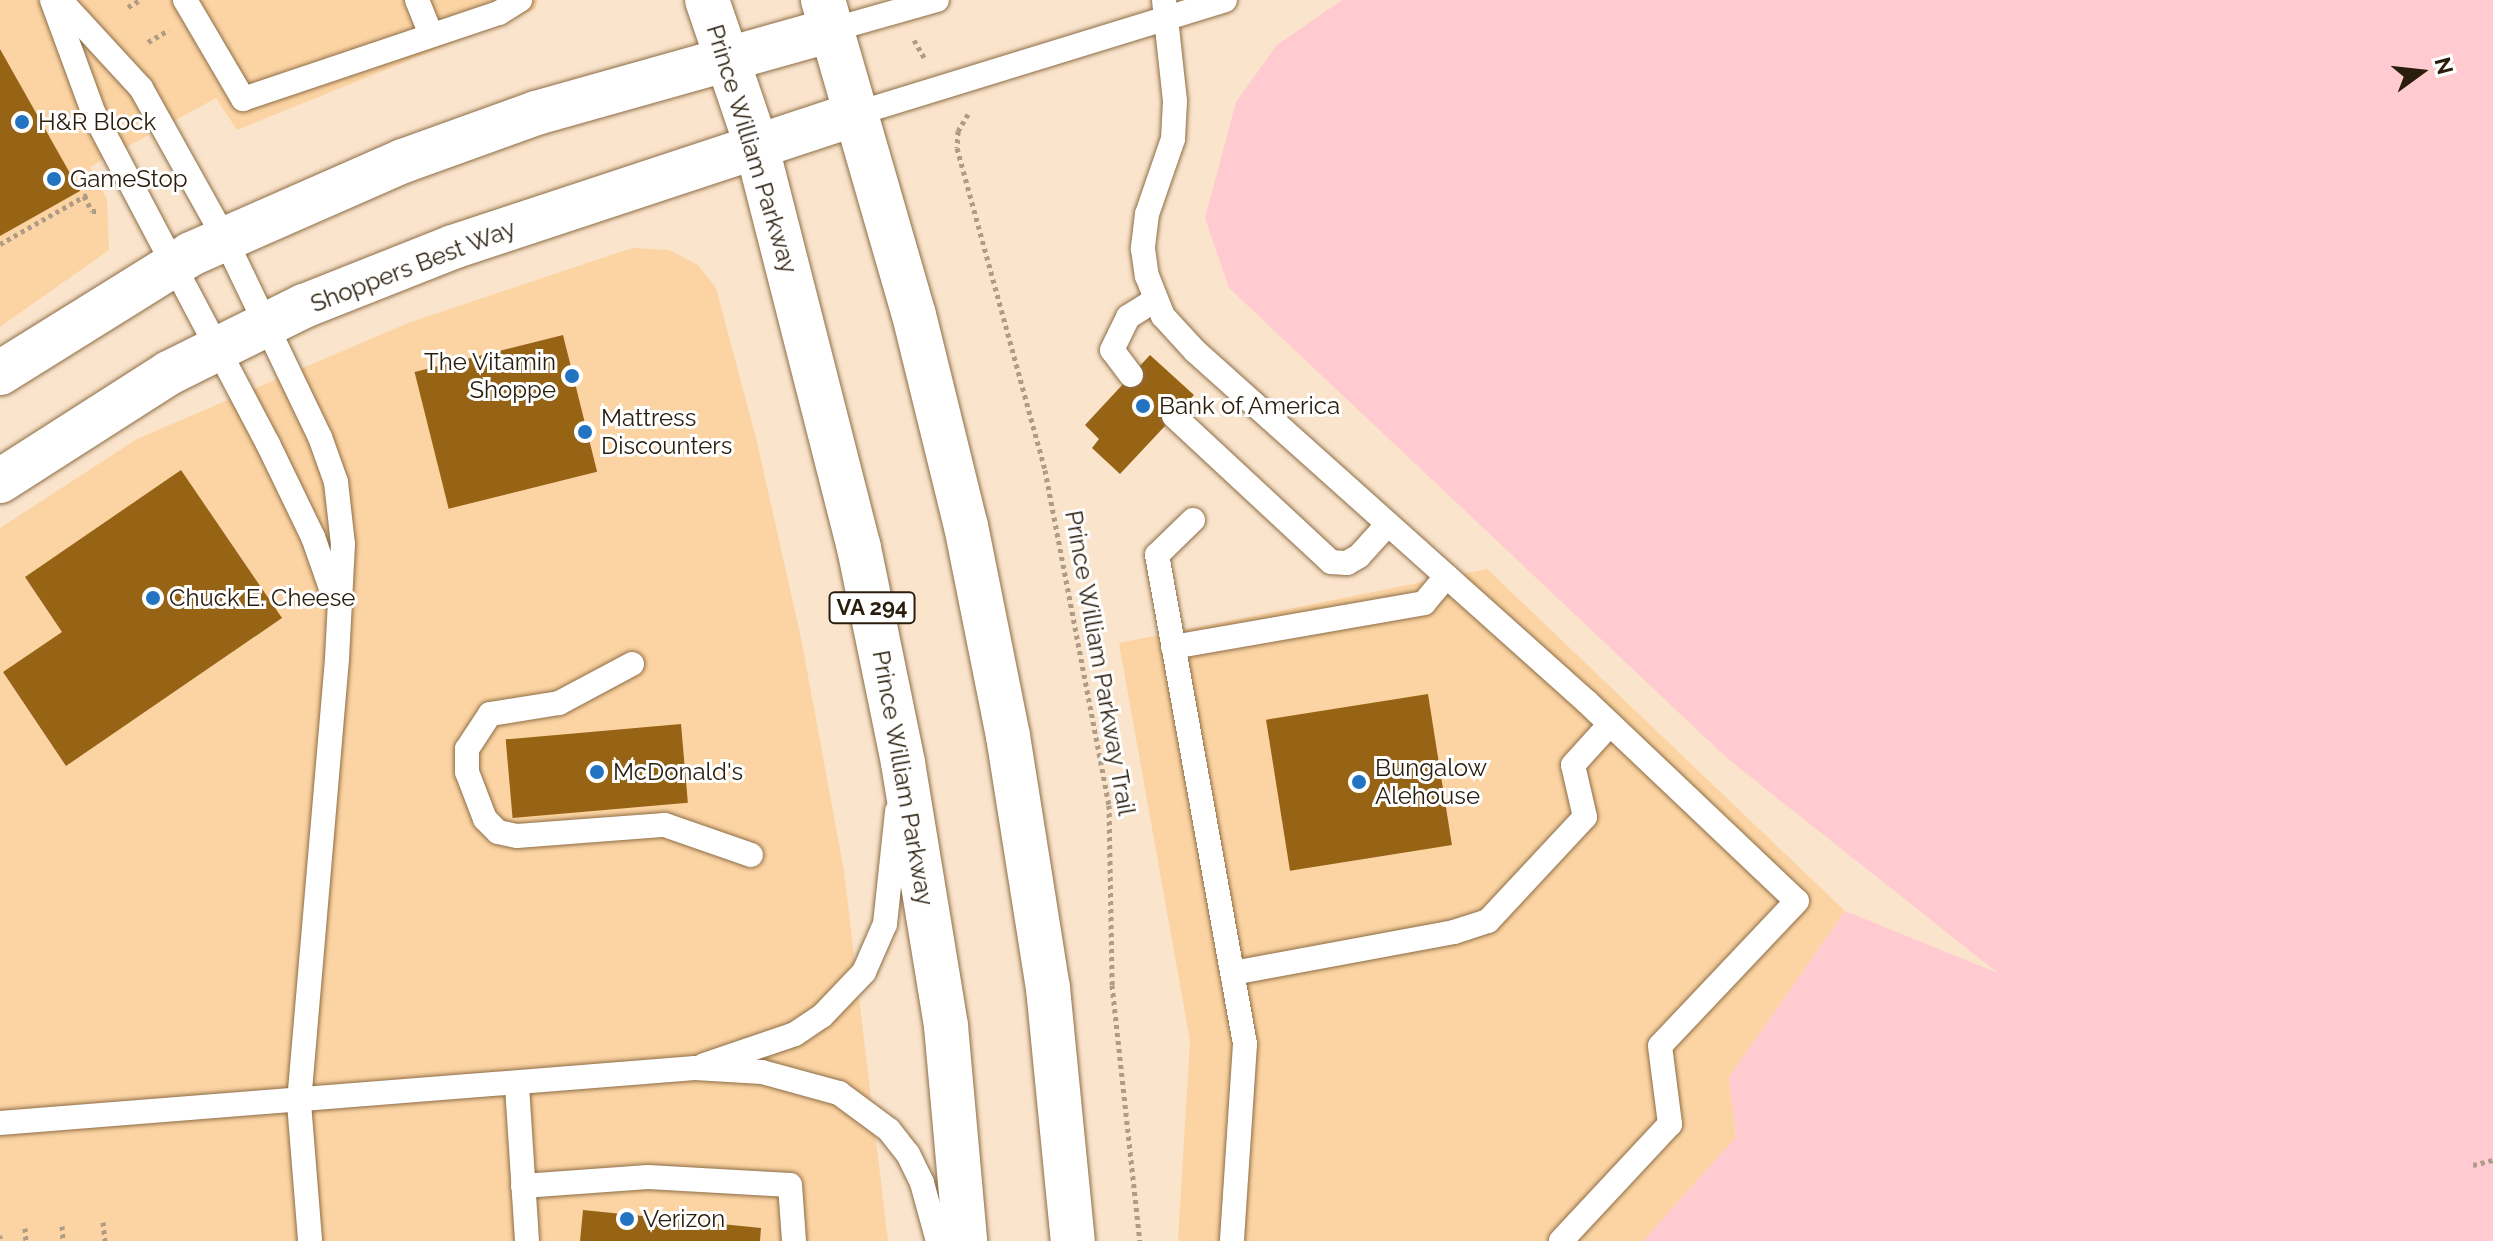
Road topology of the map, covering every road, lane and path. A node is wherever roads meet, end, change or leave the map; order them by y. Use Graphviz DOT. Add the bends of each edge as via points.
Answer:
graph roads {
  1 [pos="52,0"];
  2 [pos="60,0"];
  3 [pos="140,0"];
  4 [pos="185,0"];
  5 [pos="417,0"];
  6 [pos="520,0"];
  7 [pos="707,0"];
  8 [pos="937,0"];
  9 [pos="1225,0"];
  10 [pos="128,7"];
  11 [pos="1166,9"];
  12 [pos="827,15"];
  13 [pos="431,35"];
  14 [pos="727,58"];
  15 [pos="962,109"];
  16 [pos="855,114"];
  17 [pos="756,144"];
  18 [pos="100,211"];
  19 [pos="225,239"];
  20 [pos="0,244"];
  21 [pos="175,264"];
  22 [pos="1155,300"];
  23 [pos="266,324"];
  24 [pos="218,347"];
  25 [pos="0,373"];
  26 [pos="1131,375"];
  27 [pos="1174,416"];
  28 [pos="0,481"];
  29 [pos="1193,520"];
  30 [pos="1388,524"];
  31 [pos="1447,576"];
  32 [pos="338,611"];
  33 [pos="1173,647"];
  34 [pos="632,664"];
  35 [pos="1610,724"];
  36 [pos="903,763"];
  37 [pos="751,855"];
  38 [pos="1233,973"];
  39 [pos="695,1068"];
  40 [pos="517,1086"];
  41 [pos="299,1103"];
  42 [pos="0,1123"];
  43 [pos="2493,1160"];
  44 [pos="2473,1165"];
  45 [pos="523,1186"];
  46 [pos="103,1222"];
  47 [pos="62,1226"];
  48 [pos="25,1228"];
  49 [pos="1232,1231"];
  50 [pos="0,1235"];
  51 [pos="0,1241"];
  52 [pos="26,1241"];
  53 [pos="63,1241"];
  54 [pos="105,1241"];
  55 [pos="310,1241"];
  56 [pos="527,1241"];
  57 [pos="794,1241"];
  58 [pos="938,1241"];
  59 [pos="965,1241"];
  60 [pos="1073,1241"];
  61 [pos="1140,1241"];
  62 [pos="1252,1241"];
  63 [pos="1561,1241"];
  1 -- 21 [label="lane" via="94,114"];
  2 -- 19 [label="lane" via="141,88"];
  3 -- 10 [label="path"];
  4 -- 13 [label="lane" via="243,99"];
  5 -- 13 [label="lane"];
  6 -- 13 [label="lane" via="499,13"];
  7 -- 14 [label="main road, Prince William Parkway / VA 294"];
  8 -- 12 [label="lane"];
  9 -- 11 [label="lane"];
  11 -- 16 [label="lane"];
  11 -- 22 [label="lane" via="1173,139 1147,214 1143,249"];
  12 -- 14 [label="main road"];
  12 -- 16 [label="main road"];
  14 -- 17 [label="main road, Prince William Parkway / VA 294"];
  14 -- 19 [label="main road" via="536,113 403,161"];
  15 -- 61 [label="path, Prince William Parkway Trail" via="968,114 958,131 957,148 1045,470 1109,805 1112,985"];
  16 -- 17 [label="main road, Shoppers Best Way"];
  16 -- 60 [label="main road" via="925,360 1008,736 1048,988"];
  17 -- 23 [label="main road, Shoppers Best Way" via="453,247"];
  17 -- 36 [label="main road, Prince William Parkway / VA 294" via="859,548"];
  18 -- 20 [label="path" via="92,211 87,194"];
  19 -- 21 [label="main road"];
  19 -- 23 [label="lane"];
  21 -- 24 [label="lane"];
  21 -- 25 [label="main road"];
  22 -- 26 [label="lane" via="1128,317 1112,350"];
  22 -- 30 [label="lane" via="1179,337"];
  23 -- 24 [label="main road, Shoppers Best Way"];
  23 -- 32 [label="lane" via="336,482 343,544"];
  24 -- 28 [label="main road, Shoppers Best Way"];
  24 -- 32 [label="lane" via="313,537"];
  27 -- 30 [label="lane" via="1331,562 1347,563 1359,556"];
  29 -- 33 [label="lane" via="1157,555"];
  30 -- 31 [label="lane"];
  31 -- 33 [label="lane" via="1424,603"];
  31 -- 35 [label="lane"];
  32 -- 41 [label="lane"];
  33 -- 38 [label="lane"];
  34 -- 37 [label="lane" via="559,703 490,714 467,749 467,772 485,819 498,832 517,836 665,825"];
  35 -- 38 [label="lane" via="1573,765 1585,817 1488,921"];
  35 -- 63 [label="lane" via="1797,901 1660,1046 1670,1124"];
  36 -- 39 [label="lane" via="885,924 864,972 822,1016 795,1034"];
  36 -- 59 [label="main road, Prince William Parkway / VA 294" via="946,1026"];
  38 -- 49 [label="lane" via="1245,1044"];
  39 -- 40 [label="lane"];
  39 -- 58 [label="lane" via="793,1077 839,1093 866,1112 908,1154"];
  40 -- 41 [label="lane"];
  40 -- 45 [label="lane"];
  41 -- 42 [label="lane"];
  41 -- 55 [label="lane"];
  43 -- 44 [label="path"];
  45 -- 56 [label="lane"];
  45 -- 57 [label="lane" via="648,1177 790,1185"];
  46 -- 54 [label="path"];
  47 -- 53 [label="path"];
  48 -- 52 [label="path"];
  49 -- 62 [label="lane"];
  50 -- 51 [label="path"];
}
